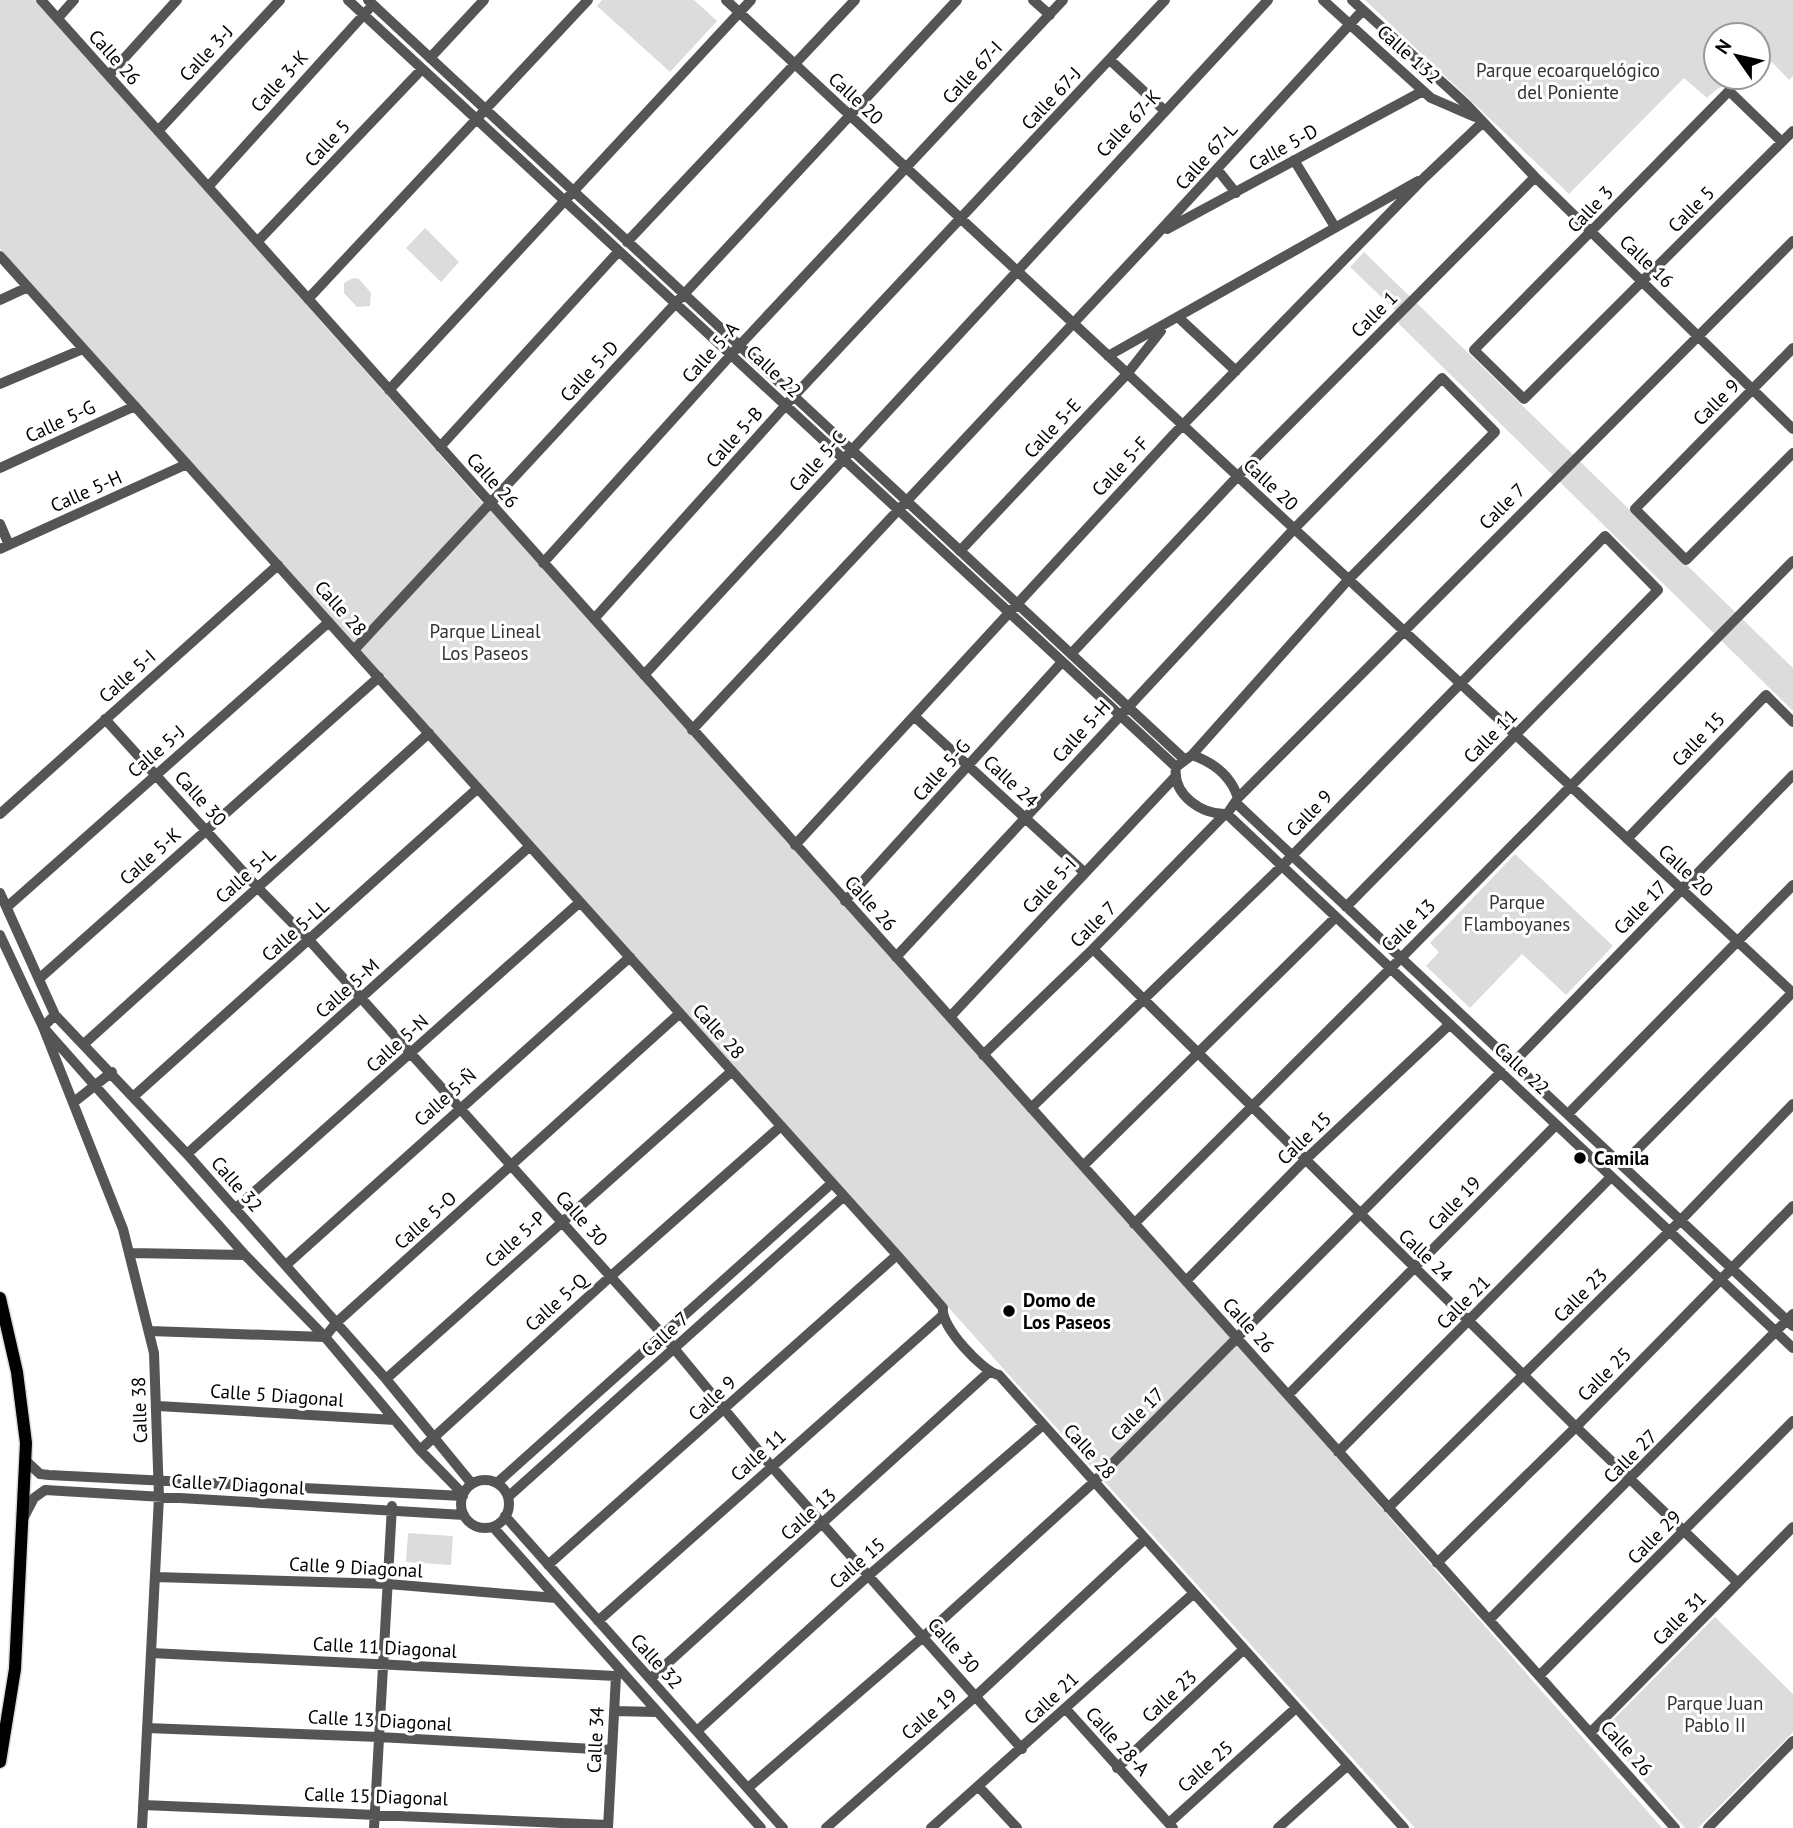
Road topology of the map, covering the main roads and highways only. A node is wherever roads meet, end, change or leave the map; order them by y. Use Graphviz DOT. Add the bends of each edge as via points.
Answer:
graph roads {
  1 [pos="0,1298"];
  2 [pos="0,1762"];
  1 -- 2 [label="main road" via="17,1372 25,1460 15,1669"];
}
